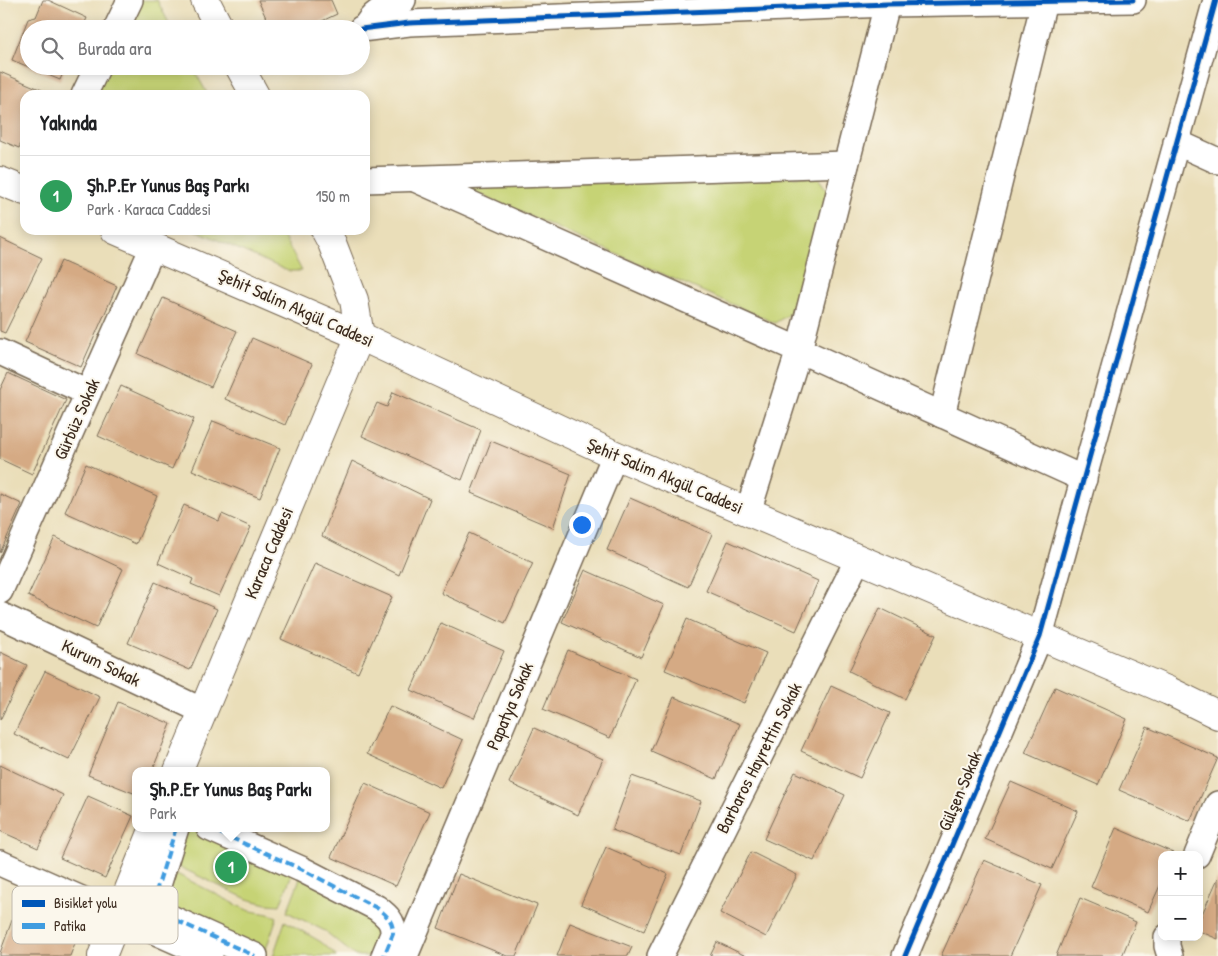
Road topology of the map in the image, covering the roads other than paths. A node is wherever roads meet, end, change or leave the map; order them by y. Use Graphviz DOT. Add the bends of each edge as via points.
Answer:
graph roads {
  1 [pos="130,0"];
  2 [pos="205,0"];
  3 [pos="403,0"];
  4 [pos="1133,0"];
  5 [pos="1216,0"];
  6 [pos="1044,2"];
  7 [pos="887,4"];
  8 [pos="478,10"];
  9 [pos="120,20"];
  10 [pos="215,20"];
  11 [pos="369,20"];
  12 [pos="370,27"];
  13 [pos="94,75"];
  14 [pos="86,90"];
  15 [pos="1176,142"];
  16 [pos="1218,161"];
  17 [pos="846,164"];
  18 [pos="415,179"];
  19 [pos="370,180"];
  20 [pos="0,182"];
  21 [pos="20,189"];
  22 [pos="126,235"];
  23 [pos="328,235"];
  24 [pos="153,247"];
  25 [pos="360,336"];
  26 [pos="799,350"];
  27 [pos="0,352"];
  28 [pos="88,393"];
  29 [pos="942,415"];
  30 [pos="614,455"];
  31 [pos="1084,478"];
  32 [pos="748,512"];
  33 [pos="858,559"];
  34 [pos="0,591"];
  35 [pos="0,615"];
  36 [pos="1040,636"];
  37 [pos="203,712"];
  38 [pos="1218,715"];
  39 [pos="180,767"];
  40 [pos="1218,804"];
  41 [pos="152,832"];
  42 [pos="175,832"];
  43 [pos="218,832"];
  44 [pos="1199,851"];
  45 [pos="0,863"];
  46 [pos="51,886"];
  47 [pos="130,886"];
  48 [pos="158,886"];
  49 [pos="178,921"];
  50 [pos="1167,941"];
  51 [pos="178,942"];
  52 [pos="107,944"];
  53 [pos="102,956"];
  54 [pos="210,956"];
  55 [pos="255,956"];
  56 [pos="384,956"];
  57 [pos="405,956"];
  58 [pos="660,956"];
  59 [pos="905,956"];
  60 [pos="1170,956"];
  1 -- 9 [label="street"];
  2 -- 10 [label="main road"];
  3 -- 11 [label="street"];
  4 -- 6 [label="street"];
  5 -- 15 [label="street, Gülşen Sokak"];
  6 -- 7 [label="street"];
  6 -- 29 [label="street"];
  7 -- 8 [label="street"];
  7 -- 17 [label="street"];
  8 -- 12 [label="street"];
  13 -- 14 [label="street"];
  15 -- 16 [label="street"];
  15 -- 31 [label="street, Gülşen Sokak"];
  17 -- 18 [label="street"];
  17 -- 26 [label="street"];
  18 -- 19 [label="street"];
  18 -- 26 [label="street"];
  20 -- 21 [label="main road"];
  22 -- 24 [label="main road, Şehit Salim Akgül Caddesi"];
  23 -- 25 [label="main road" via="354,300"];
  24 -- 25 [label="main road, Şehit Salim Akgül Caddesi"];
  24 -- 28 [label="street, Gürbüz Sokak"];
  25 -- 30 [label="main road, Şehit Salim Akgül Caddesi"];
  25 -- 37 [label="main road, Karaca Caddesi"];
  26 -- 29 [label="street"];
  26 -- 32 [label="street"];
  27 -- 28 [label="street"];
  28 -- 34 [label="street, Gürbüz Sokak"];
  29 -- 31 [label="street"];
  30 -- 32 [label="main road, Şehit Salim Akgül Caddesi"];
  30 -- 57 [label="street, Papatya Sokak"];
  31 -- 36 [label="street, Gülşen Sokak"];
  32 -- 33 [label="main road, Şehit Salim Akgül Caddesi"];
  33 -- 36 [label="main road, Şehit Salim Akgül Caddesi"];
  33 -- 58 [label="street, Barbaros Hayrettin Sokak"];
  35 -- 37 [label="street, Kurum Sokak"];
  36 -- 38 [label="main road, Şehit Salim Akgül Caddesi"];
  36 -- 59 [label="street, Gülşen Sokak"];
  37 -- 39 [label="main road, Karaca Caddesi"];
  40 -- 44 [label="street"];
  41 -- 47 [label="main road"];
  42 -- 48 [label="street"];
  43 -- 56 [label="street" via="377,908 387,916 394,930"];
  45 -- 46 [label="street"];
  49 -- 55 [label="street"];
  50 -- 60 [label="street"];
  51 -- 54 [label="street"];
  52 -- 53 [label="main road"];
}
